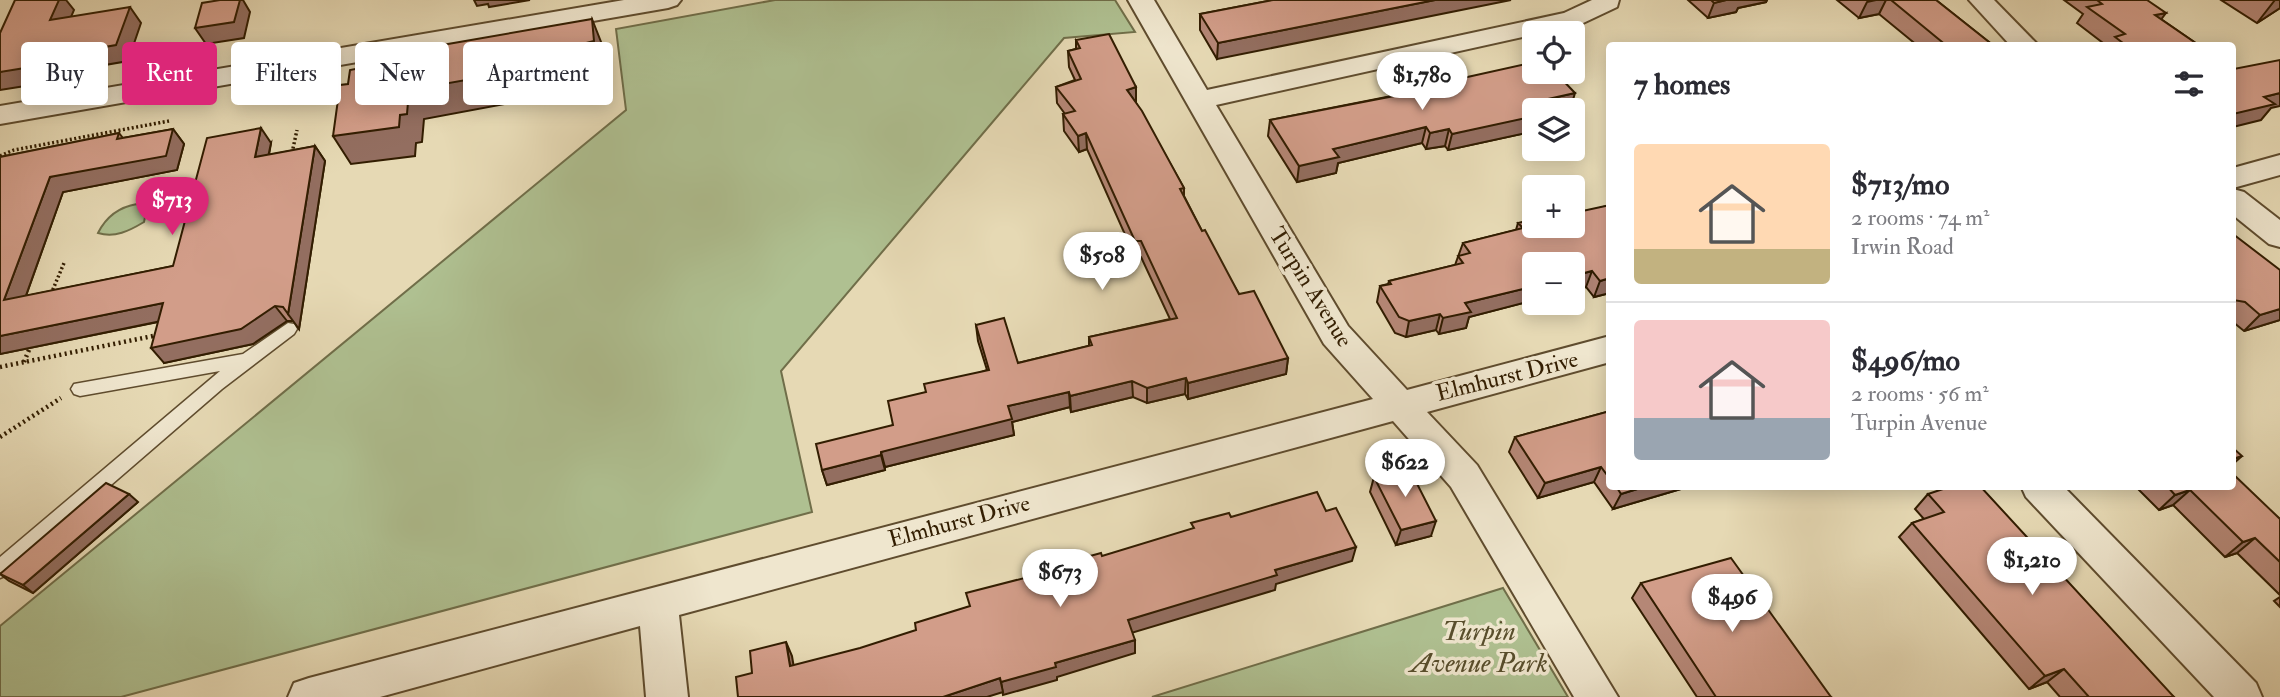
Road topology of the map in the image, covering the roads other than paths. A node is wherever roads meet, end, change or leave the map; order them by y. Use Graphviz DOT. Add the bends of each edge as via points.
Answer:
graph roads {
  1 [pos="668,0"];
  2 [pos="1142,0"];
  3 [pos="1981,1"];
  4 [pos="1608,2"];
  5 [pos="608,5"];
  6 [pos="2021,42"];
  7 [pos="1199,100"];
  8 [pos="0,115"];
  9 [pos="2280,165"];
  10 [pos="2236,177"];
  11 [pos="2236,201"];
  12 [pos="2280,236"];
  13 [pos="288,329"];
  14 [pos="1606,350"];
  15 [pos="248,359"];
  16 [pos="80,389"];
  17 [pos="1400,403"];
  18 [pos="2043,490"];
  19 [pos="0,569"];
  20 [pos="658,602"];
  21 [pos="309,697"];
  22 [pos="667,697"];
  23 [pos="1597,697"];
  24 [pos="2241,697"];
  1 -- 5 [label="street"];
  2 -- 7 [label="street, Turpin Avenue"];
  3 -- 6 [label="street"];
  4 -- 7 [label="street" via="1572,19"];
  5 -- 8 [label="street"];
  7 -- 17 [label="street, Turpin Avenue" via="1336,335"];
  9 -- 10 [label="street"];
  11 -- 12 [label="street"];
  13 -- 15 [label="lane"];
  14 -- 17 [label="street, Elmhurst Drive"];
  15 -- 16 [label="lane"];
  15 -- 19 [label="lane"];
  17 -- 20 [label="street, Elmhurst Drive"];
  17 -- 23 [label="street, Turpin Avenue" via="1464,476"];
  18 -- 24 [label="street"];
  20 -- 21 [label="street, Elmhurst Drive"];
  20 -- 22 [label="street"];
}
